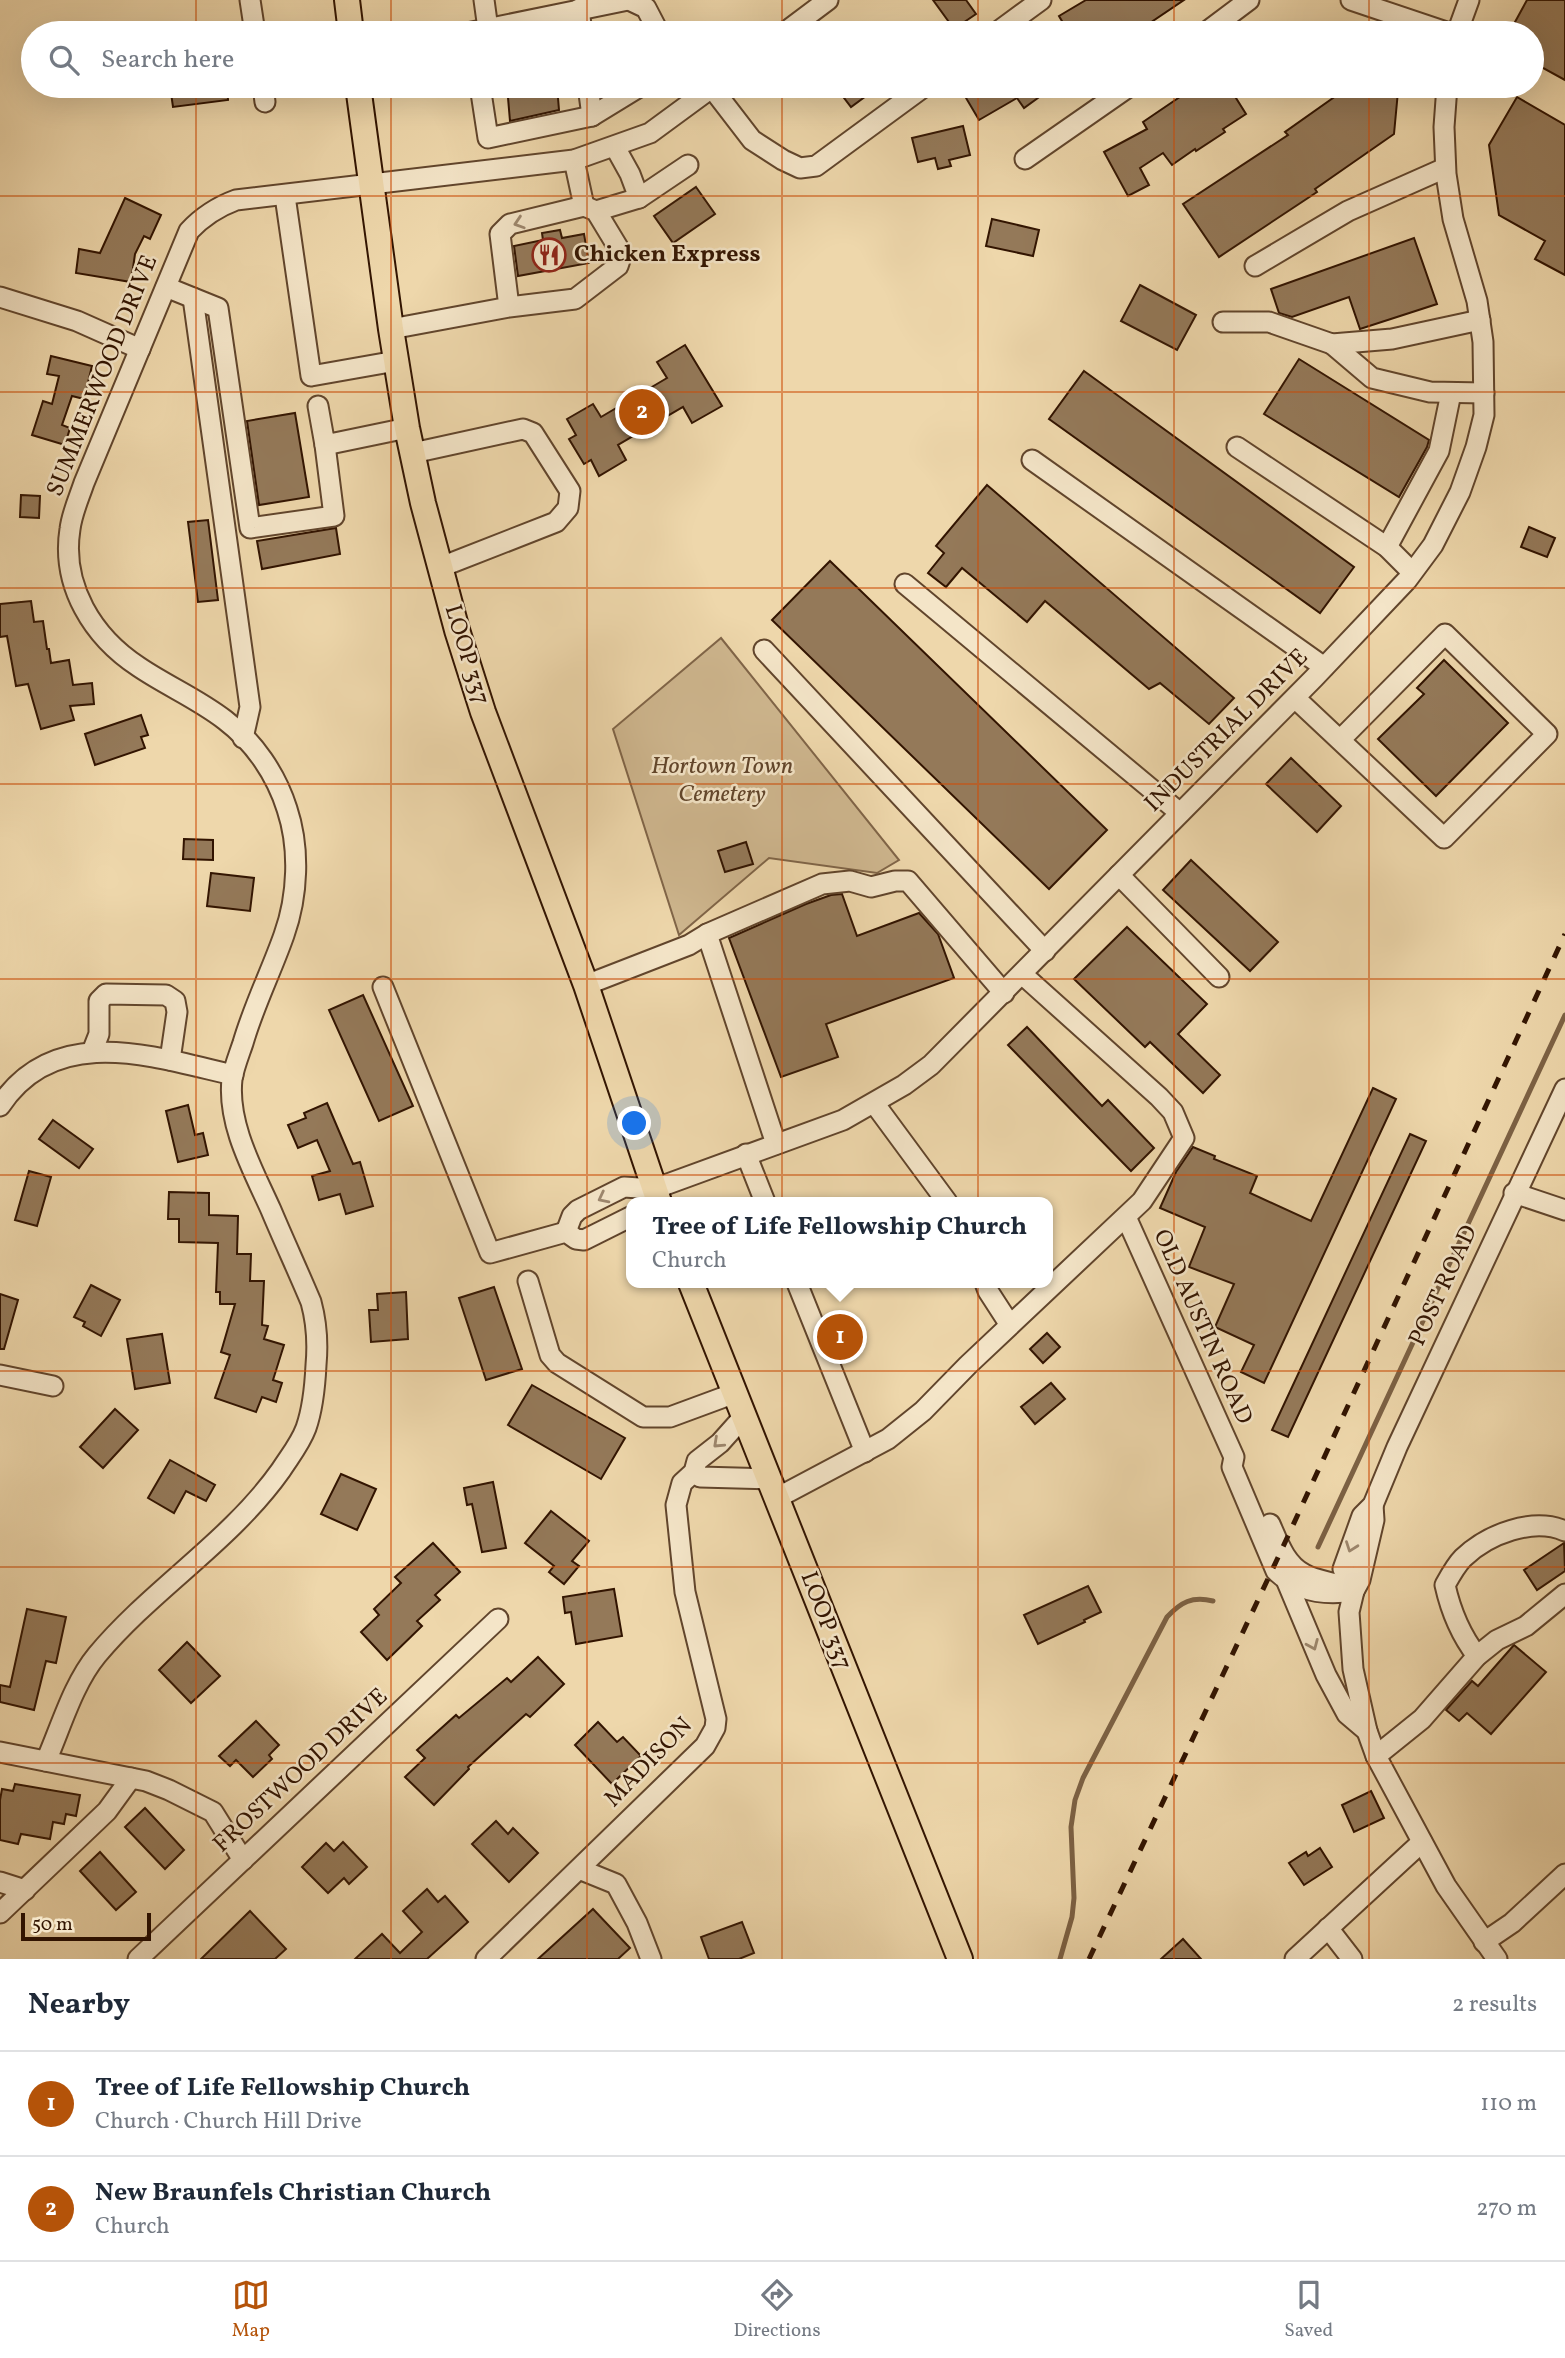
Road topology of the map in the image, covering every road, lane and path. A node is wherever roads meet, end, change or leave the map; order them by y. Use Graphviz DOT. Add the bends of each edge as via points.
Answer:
graph roads {
  1 [pos="250,0"];
  2 [pos="347,0"];
  3 [pos="484,0"];
  4 [pos="828,0"];
  5 [pos="1041,0"];
  6 [pos="1249,0"];
  7 [pos="1351,0"];
  8 [pos="1469,0"];
  9 [pos="639,2"];
  10 [pos="579,9"];
  11 [pos="253,21"];
  12 [pos="350,21"];
  13 [pos="487,21"];
  14 [pos="524,21"];
  15 [pos="580,21"];
  16 [pos="651,21"];
  17 [pos="800,21"];
  18 [pos="1012,21"];
  19 [pos="1221,21"];
  20 [pos="1413,21"];
  21 [pos="1462,21"];
  22 [pos="360,98"];
  23 [pos="482,98"];
  24 [pos="590,98"];
  25 [pos="621,98"];
  26 [pos="692,98"];
  27 [pos="712,98"];
  28 [pos="909,98"];
  29 [pos="1113,98"];
  30 [pos="1446,98"];
  31 [pos="592,116"];
  32 [pos="615,147"];
  33 [pos="1026,159"];
  34 [pos="574,160"];
  35 [pos="688,165"];
  36 [pos="1445,168"];
  37 [pos="371,184"];
  38 [pos="285,196"];
  39 [pos="639,198"];
  40 [pos="590,208"];
  41 [pos="1255,266"];
  42 [pos="166,287"];
  43 [pos="0,297"];
  44 [pos="193,298"];
  45 [pos="509,307"];
  46 [pos="1480,320"];
  47 [pos="1223,322"];
  48 [pos="391,330"];
  49 [pos="1332,344"];
  50 [pos="140,349"];
  51 [pos="396,361"];
  52 [pos="1451,393"];
  53 [pos="1484,393"];
  54 [pos="318,406"];
  55 [pos="407,428"];
  56 [pos="325,445"];
  57 [pos="1237,447"];
  58 [pos="413,453"];
  59 [pos="1032,460"];
  60 [pos="1387,547"];
  61 [pos="441,567"];
  62 [pos="1412,572"];
  63 [pos="905,584"];
  64 [pos="764,650"];
  65 [pos="1324,667"];
  66 [pos="1294,698"];
  67 [pos="243,738"];
  68 [pos="1339,740"];
  69 [pos="1180,813"];
  70 [pos="1119,875"];
  71 [pos="707,934"];
  72 [pos="1045,951"];
  73 [pos="1022,974"];
  74 [pos="1219,977"];
  75 [pos="586,985"];
  76 [pos="383,987"];
  77 [pos="1004,993"];
  78 [pos="92,1052"];
  79 [pos="170,1060"];
  80 [pos="233,1075"];
  81 [pos="1565,1089"];
  82 [pos="874,1104"];
  83 [pos="0,1106"];
  84 [pos="776,1143"];
  85 [pos="746,1154"];
  86 [pos="1514,1193"];
  87 [pos="649,1197"];
  88 [pos="652,1197"];
  89 [pos="654,1197"];
  90 [pos="763,1197"];
  91 [pos="943,1197"];
  92 [pos="1565,1210"];
  93 [pos="1126,1217"];
  94 [pos="626,1219"];
  95 [pos="566,1232"];
  96 [pos="528,1281"];
  97 [pos="1053,1285"];
  98 [pos="693,1288"];
  99 [pos="799,1288"];
  100 [pos="987,1288"];
  101 [pos="1050,1288"];
  102 [pos="1010,1325"];
  103 [pos="0,1375"];
  104 [pos="53,1386"];
  105 [pos="734,1393"];
  106 [pos="745,1415"];
  107 [pos="861,1454"];
  108 [pos="1234,1458"];
  109 [pos="694,1472"];
  110 [pos="773,1488"];
  111 [pos="1565,1531"];
  112 [pos="1287,1582"];
  113 [pos="1354,1591"];
  114 [pos="1565,1594"];
  115 [pos="498,1619"];
  116 [pos="1476,1656"];
  117 [pos="1367,1731"];
  118 [pos="0,1752"];
  119 [pos="1377,1756"];
  120 [pos="46,1761"];
  121 [pos="131,1778"];
  122 [pos="1422,1842"];
  123 [pos="243,1860"];
  124 [pos="579,1869"];
  125 [pos="1565,1874"];
  126 [pos="0,1882"];
  127 [pos="25,1890"];
  128 [pos="0,1913"];
  129 [pos="1328,1928"];
  130 [pos="1484,1942"];
  131 [pos="138,1959"];
  132 [pos="486,1959"];
  133 [pos="651,1959"];
  134 [pos="960,1959"];
  135 [pos="1295,1959"];
  136 [pos="1352,1959"];
  137 [pos="1497,1959"];
  1 -- 11 [label="street"];
  2 -- 12 [label="main road"];
  3 -- 13 [label="street"];
  4 -- 17 [label="street"];
  5 -- 18 [label="street"];
  6 -- 19 [label="street"];
  7 -- 20 [label="street"];
  8 -- 21 [label="street"];
  9 -- 10 [label="street"];
  9 -- 16 [label="street"];
  10 -- 14 [label="street"];
  10 -- 15 [label="street"];
  22 -- 37 [label="main road, LOOP 337"];
  23 -- 31 [label="street" via="488,138"];
  24 -- 31 [label="street"];
  25 -- 31 [label="street"];
  26 -- 32 [label="street, SUMMERWOOD DRIVE" via="650,133"];
  27 -- 28 [label="street" via="752,140 800,168 817,166"];
  29 -- 33 [label="street"];
  30 -- 36 [label="street, INDUSTRIAL DRIVE"];
  32 -- 34 [label="street, SUMMERWOOD DRIVE"];
  32 -- 39 [label="street"];
  34 -- 37 [label="street, SUMMERWOOD DRIVE"];
  34 -- 40 [label="street"];
  35 -- 39 [label="street"];
  36 -- 41 [label="street" via="1348,211"];
  36 -- 46 [label="street, INDUSTRIAL DRIVE" via="1453,219"];
  37 -- 38 [label="street, SUMMERWOOD DRIVE"];
  37 -- 48 [label="main road, LOOP 337"];
  38 -- 42 [label="street, SUMMERWOOD DRIVE" via="236,200 200,219 189,231"];
  38 -- 51 [label="street" via="311,376"];
  39 -- 40 [label="street"];
  40 -- 45 [label="street, one-way" via="510,224 500,234"];
  40 -- 45 [label="street" via="622,254 618,266 575,299"];
  42 -- 44 [label="street"];
  42 -- 50 [label="street, SUMMERWOOD DRIVE"];
  43 -- 50 [label="street" via="77,321"];
  44 -- 56 [label="street" via="218,308 250,528 334,516"];
  44 -- 67 [label="street" via="250,706"];
  45 -- 48 [label="street"];
  46 -- 49 [label="street" via="1392,339"];
  46 -- 53 [label="street, INDUSTRIAL DRIVE"];
  47 -- 49 [label="street" via="1269,322"];
  48 -- 51 [label="main road, LOOP 337"];
  49 -- 52 [label="street" via="1373,378"];
  50 -- 67 [label="street, SUMMERWOOD DRIVE" via="74,513 68,548 73,579 85,612 115,650 203,704"];
  51 -- 55 [label="main road, LOOP 337"];
  52 -- 53 [label="street"];
  52 -- 60 [label="street" via="1438,451"];
  53 -- 62 [label="street, INDUSTRIAL DRIVE" via="1484,415 1460,492 1433,545"];
  54 -- 56 [label="street"];
  55 -- 56 [label="street"];
  55 -- 58 [label="main road, LOOP 337"];
  57 -- 60 [label="street"];
  58 -- 61 [label="main road, LOOP 337"];
  58 -- 61 [label="street" via="523,429 533,433 570,491 568,508 556,522"];
  59 -- 65 [label="street"];
  60 -- 62 [label="street"];
  61 -- 75 [label="main road, LOOP 337" via="483,712"];
  62 -- 65 [label="street, INDUSTRIAL DRIVE"];
  63 -- 69 [label="street"];
  64 -- 72 [label="street"];
  65 -- 66 [label="street, INDUSTRIAL DRIVE"];
  66 -- 68 [label="street"];
  66 -- 69 [label="street, INDUSTRIAL DRIVE"];
  67 -- 80 [label="street, SUMMERWOOD DRIVE" via="262,757 288,810 295,867 285,934 251,1013"];
  68 -- 68 [label="street" via="1444,838 1548,734 1445,634"];
  69 -- 70 [label="street, INDUSTRIAL DRIVE"];
  70 -- 72 [label="street, INDUSTRIAL DRIVE"];
  70 -- 74 [label="street"];
  71 -- 75 [label="street"];
  71 -- 77 [label="street" via="821,884 850,881 871,887 908,881"];
  71 -- 84 [label="street"];
  72 -- 73 [label="street, INDUSTRIAL DRIVE"];
  73 -- 77 [label="street, INDUSTRIAL DRIVE"];
  73 -- 93 [label="street" via="1173,1112 1184,1138"];
  75 -- 88 [label="main road, LOOP 337"];
  76 -- 95 [label="street" via="490,1253"];
  77 -- 82 [label="street, INDUSTRIAL DRIVE" via="931,1065"];
  78 -- 79 [label="street" via="139,1053"];
  78 -- 79 [label="street" via="99,1034 99,1001 106,994 166,995 175,1001 177,1012"];
  78 -- 83 [label="street" via="43,1066"];
  79 -- 80 [label="street"];
  80 -- 120 [label="street, SUMMERWOOD DRIVE" via="238,1129 317,1326 315,1384 308,1420 296,1448 239,1521 136,1612 95,1657"];
  81 -- 86 [label="street, POST ROAD"];
  82 -- 84 [label="street, INDUSTRIAL DRIVE"];
  82 -- 91 [label="street"];
  84 -- 85 [label="street, INDUSTRIAL DRIVE"];
  85 -- 89 [label="street, INDUSTRIAL DRIVE"];
  85 -- 90 [label="street"];
  86 -- 92 [label="street"];
  86 -- 113 [label="street, POST ROAD" via="1373,1505 1374,1520"];
  87 -- 95 [label="street, one-way" via="624,1187 578,1210"];
  93 -- 97 [label="street"];
  93 -- 108 [label="street, OLD AUSTIN ROAD"];
  94 -- 95 [label="street" via="584,1240"];
  96 -- 105 [label="street" via="550,1355 643,1417 670,1417"];
  98 -- 105 [label="main road, LOOP 337"];
  99 -- 107 [label="street"];
  100 -- 102 [label="street"];
  101 -- 102 [label="street"];
  102 -- 107 [label="street" via="923,1410"];
  103 -- 104 [label="street"];
  105 -- 106 [label="main road, LOOP 337"];
  106 -- 109 [label="street, MADISON, one-way" via="697,1461"];
  106 -- 110 [label="main road, LOOP 337"];
  107 -- 110 [label="street"];
  108 -- 112 [label="street, OLD AUSTIN ROAD" via="1232,1467 1274,1566"];
  108 -- 113 [label="street, OLD AUSTIN ROAD" via="1243,1463 1294,1567"];
  109 -- 110 [label="street" via="700,1477"];
  109 -- 124 [label="street, MADISON" via="678,1492 676,1520 685,1592 715,1707 715,1728 705,1746"];
  110 -- 134 [label="main road, LOOP 337"];
  111 -- 116 [label="street" via="1539,1525 1523,1527 1473,1550 1452,1573 1445,1585 1449,1603 1461,1635"];
  112 -- 113 [label="street" via="1320,1593"];
  112 -- 117 [label="street, OLD AUSTIN ROAD, one-way" via="1326,1675 1347,1714"];
  113 -- 117 [label="street, POST ROAD" via="1349,1612 1352,1656"];
  114 -- 116 [label="street" via="1526,1626"];
  115 -- 123 [label="street, FROSTWOOD DRIVE"];
  116 -- 119 [label="street" via="1422,1719"];
  117 -- 119 [label="street"];
  118 -- 120 [label="street"];
  119 -- 122 [label="street"];
  120 -- 121 [label="street"];
  121 -- 123 [label="street" via="170,1790 213,1812"];
  121 -- 127 [label="street" via="107,1811"];
  122 -- 129 [label="street"];
  122 -- 130 [label="street"];
  123 -- 131 [label="street, FROSTWOOD DRIVE"];
  124 -- 132 [label="street, MADISON"];
  124 -- 133 [label="street" via="616,1884"];
  125 -- 130 [label="street"];
  126 -- 127 [label="street"];
  127 -- 128 [label="street"];
  129 -- 135 [label="street"];
  129 -- 136 [label="street"];
  130 -- 137 [label="street"];
}
